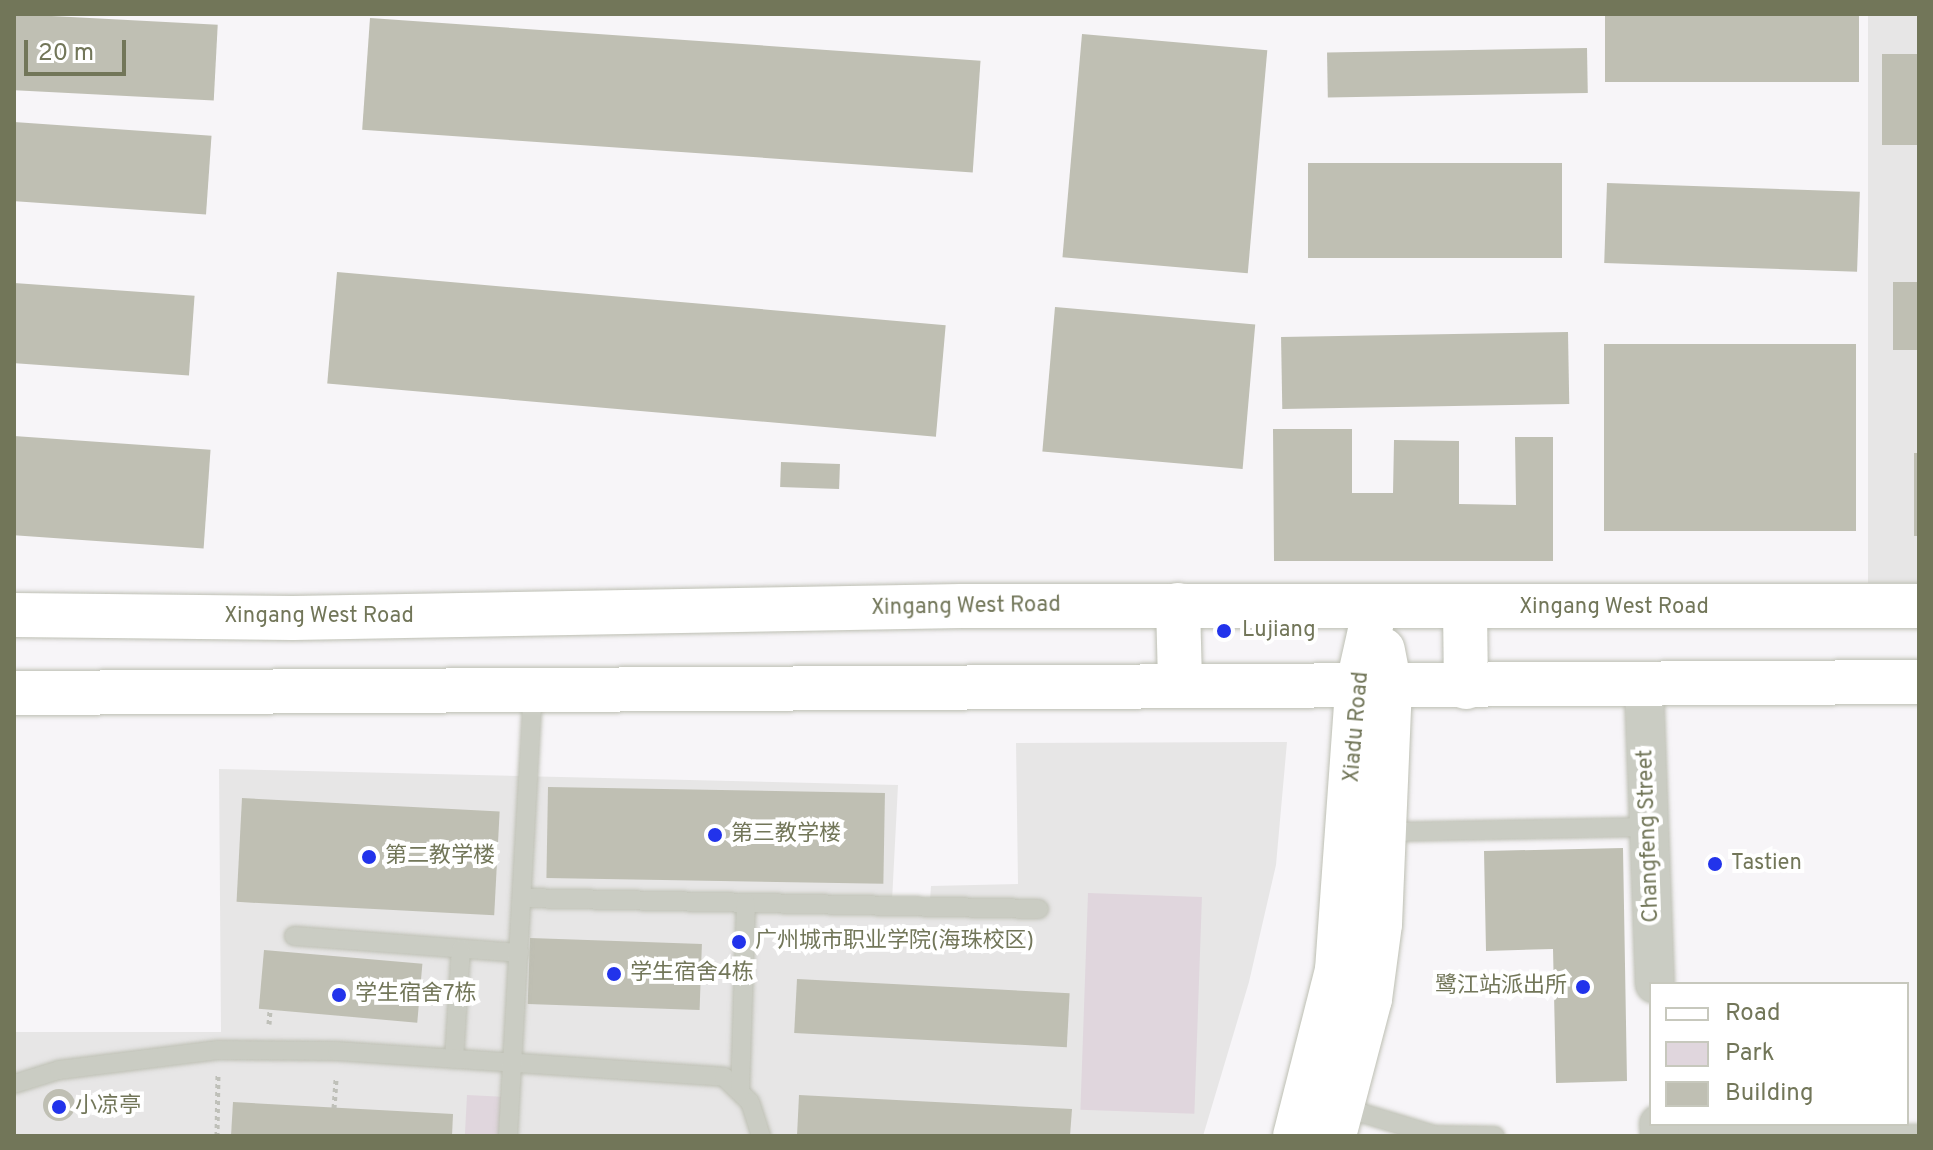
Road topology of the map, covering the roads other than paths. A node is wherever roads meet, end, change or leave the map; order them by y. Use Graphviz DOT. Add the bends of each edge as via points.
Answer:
graph roads {
  1 [pos="1178,605"];
  2 [pos="1919,606"];
  3 [pos="1375,608"];
  4 [pos="1465,608"];
  5 [pos="14,615"];
  6 [pos="1919,682"];
  7 [pos="1180,684"];
  8 [pos="1466,687"];
  9 [pos="1374,688"];
  10 [pos="1644,688"];
  11 [pos="533,690"];
  12 [pos="14,693"];
  13 [pos="1649,827"];
  14 [pos="1386,832"];
  15 [pos="522,898"];
  16 [pos="746,903"];
  17 [pos="1039,909"];
  18 [pos="294,936"];
  19 [pos="461,949"];
  20 [pos="519,953"];
  21 [pos="1655,982"];
  22 [pos="454,1059"];
  23 [pos="512,1064"];
  24 [pos="14,1084"];
  25 [pos="740,1092"];
  26 [pos="1338,1122"];
  27 [pos="1919,1134"];
  28 [pos="508,1136"];
  29 [pos="761,1136"];
  30 [pos="1295,1136"];
  31 [pos="1495,1136"];
  32 [pos="1660,1136"];
  1 -- 3 [label="main road, Xingang West Road"];
  1 -- 5 [label="main road, Xingang West Road" via="293,618"];
  1 -- 7 [label="main road"];
  2 -- 4 [label="main road, Xingang West Road"];
  3 -- 4 [label="main road, Xingang West Road"];
  3 -- 9 [label="main road, Xiadu Road"];
  4 -- 8 [label="main road"];
  6 -- 10 [label="main road"];
  7 -- 9 [label="main road"];
  7 -- 11 [label="main road"];
  8 -- 9 [label="main road"];
  8 -- 10 [label="main road"];
  9 -- 14 [label="main road, Xiadu Road"];
  9 -- 30 [label="main road, Xiadu Road" via="1328,1016"];
  10 -- 13 [label="street, Changfeng Street"];
  11 -- 12 [label="main road"];
  11 -- 15 [label="lane"];
  13 -- 14 [label="lane"];
  13 -- 21 [label="street, Changfeng Street"];
  14 -- 26 [label="main road, Xiadu Road" via="1376,961"];
  15 -- 16 [label="lane"];
  15 -- 20 [label="lane"];
  16 -- 17 [label="lane"];
  16 -- 25 [label="lane"];
  18 -- 19 [label="lane"];
  19 -- 20 [label="lane"];
  19 -- 22 [label="lane"];
  20 -- 23 [label="lane"];
  22 -- 23 [label="lane"];
  22 -- 24 [label="lane" via="218,1050 59,1070"];
  23 -- 25 [label="lane" via="724,1077"];
  23 -- 28 [label="lane"];
  25 -- 29 [label="lane" via="750,1102"];
  26 -- 31 [label="lane" via="1434,1135"];
  27 -- 32 [label="lane"];
}
